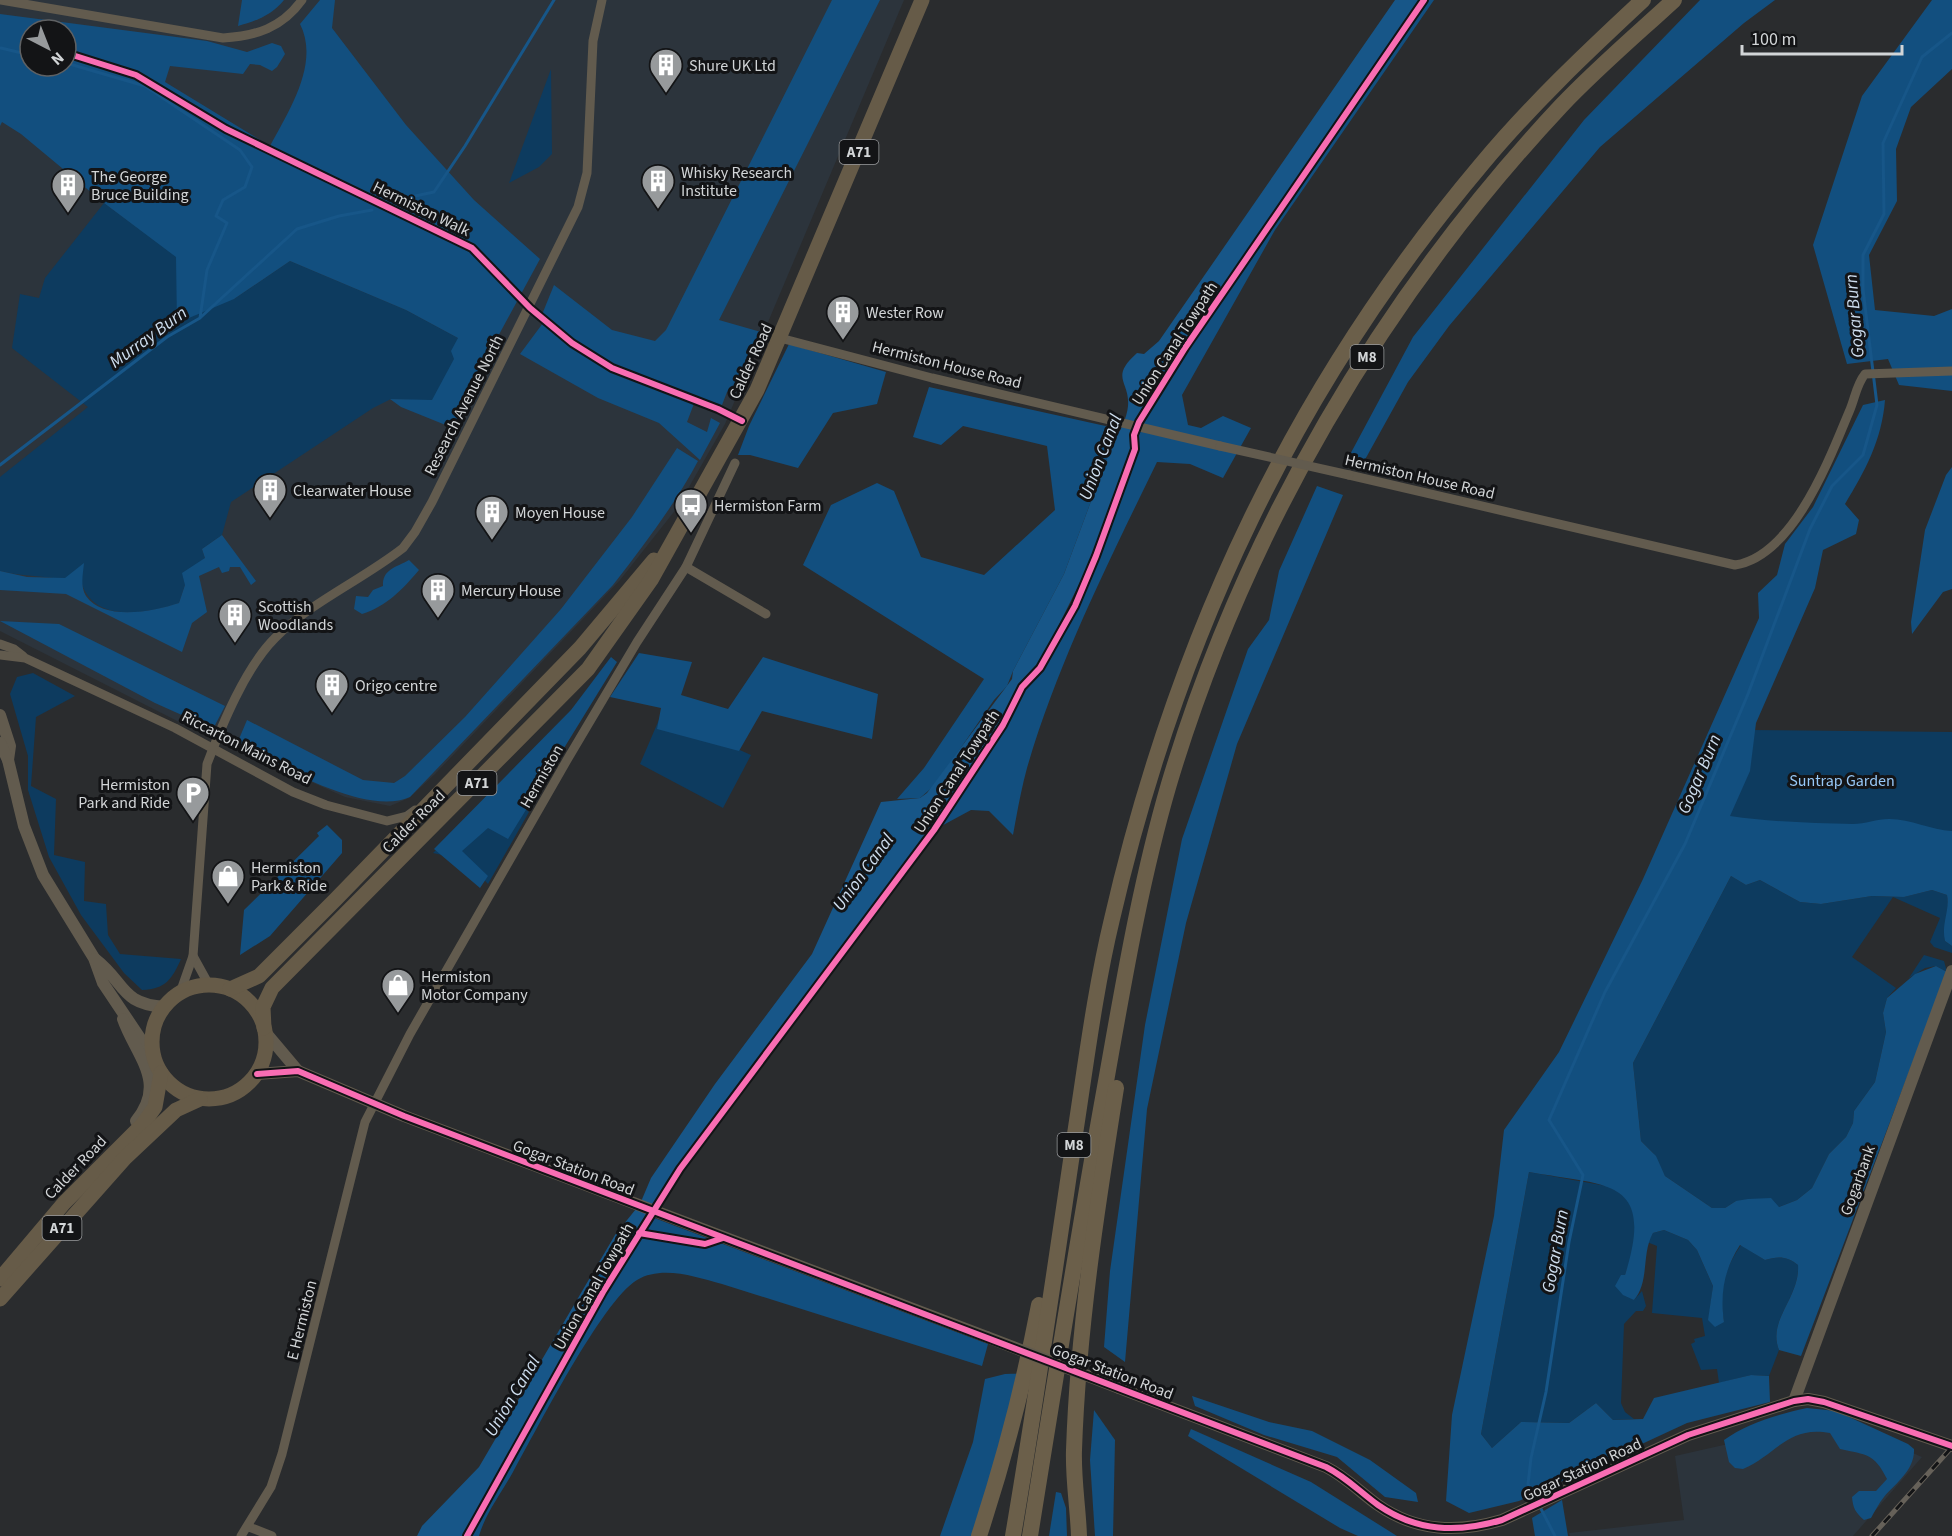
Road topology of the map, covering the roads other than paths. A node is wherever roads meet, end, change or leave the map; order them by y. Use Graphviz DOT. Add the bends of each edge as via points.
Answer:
graph roads {
  1 [pos="1,0"];
  2 [pos="302,0"];
  3 [pos="602,0"];
  4 [pos="922,0"];
  5 [pos="1643,0"];
  6 [pos="1674,0"];
  7 [pos="13,1"];
  8 [pos="780,338"];
  9 [pos="1952,371"];
  10 [pos="735,464"];
  11 [pos="682,525"];
  12 [pos="686,567"];
  13 [pos="766,614"];
  14 [pos="0,644"];
  15 [pos="0,655"];
  16 [pos="25,658"];
  17 [pos="0,715"];
  18 [pos="0,743"];
  19 [pos="213,747"];
  20 [pos="8,760"];
  21 [pos="452,781"];
  22 [pos="193,956"];
  23 [pos="94,958"];
  24 [pos="1128,962"];
  25 [pos="1952,971"];
  26 [pos="209,985"];
  27 [pos="230,989"];
  28 [pos="180,993"];
  29 [pos="165,1007"];
  30 [pos="121,1012"];
  31 [pos="1092,1026"];
  32 [pos="265,1030"];
  33 [pos="158,1067"];
  34 [pos="298,1071"];
  35 [pos="257,1074"];
  36 [pos="200,1099"];
  37 [pos="374,1104"];
  38 [pos="112,1154"];
  39 [pos="0,1280"];
  40 [pos="0,1299"];
  41 [pos="1794,1401"];
  42 [pos="1952,1446"];
  43 [pos="249,1527"];
  44 [pos="1435,1532"];
  45 [pos="241,1536"];
  46 [pos="272,1536"];
  47 [pos="979,1536"];
  48 [pos="1013,1536"];
  49 [pos="1030,1536"];
  50 [pos="1079,1536"];
  1 -- 7 [label="street"];
  2 -- 7 [label="street" via="285,20 267,30 246,37 223,38"];
  3 -- 19 [label="street, Research Avenue North" via="592,41 587,172 578,207 432,502 403,548 273,640 248,677"];
  4 -- 8 [label="main road, Calder Road / A71"];
  5 -- 31 [label="highway, M8" via="1558,79 1481,164 1396,273 1324,381 1250,516 1196,640 1154,757 1111,923"];
  6 -- 24 [label="highway, M8" via="1563,104 1494,181 1414,284 1340,398 1241,591 1201,691 1169,784"];
  8 -- 9 [label="street, Hermiston House Road, bridge" via="1146,429 1735,565 1766,552 1801,511 1865,374"];
  8 -- 11 [label="main road, Calder Road / A71" via="737,430"];
  10 -- 12 [label="street, Hermiston"];
  11 -- 21 [label="main road, Calder Road / A71" via="580,648"];
  11 -- 32 [label="main road, Calder Road / A71" via="651,580 588,669 272,988 262,1007"];
  12 -- 13 [label="street"];
  12 -- 37 [label="street, Hermiston" via="573,750"];
  14 -- 16 [label="street, Riccarton Mains Road"];
  15 -- 16 [label="street, Riccarton Mains Road"];
  16 -- 19 [label="street, Riccarton Mains Road"];
  17 -- 20 [label="street" via="10,746"];
  18 -- 20 [label="street"];
  19 -- 21 [label="street, Riccarton Mains Road" via="293,792 387,821 407,816"];
  19 -- 22 [label="street, Research Avenue North" via="207,764"];
  20 -- 23 [label="street" via="33,851 55,896"];
  21 -- 27 [label="main road, Calder Road / A71" via="267,968"];
  22 -- 26 [label="street"];
  22 -- 28 [label="street, Research Avenue North"];
  23 -- 29 [label="street" via="110,971 132,1000"];
  23 -- 30 [label="street" via="103,983"];
  24 -- 49 [label="highway, M8"];
  24 -- 50 [label="highway, M8" via="1076,1407 1074,1473"];
  25 -- 41 [label="street, Gogarbank"];
  26 -- 27 [label="main road"];
  26 -- 28 [label="main road"];
  27 -- 32 [label="main road" via="252,1004"];
  28 -- 29 [label="main road"];
  29 -- 33 [label="main road" via="153,1033"];
  30 -- 33 [label="street"];
  30 -- 38 [label="street" via="144,1061 150,1087 145,1107"];
  31 -- 47 [label="highway, M8" via="1026,1373"];
  31 -- 48 [label="highway, M8"];
  32 -- 34 [label="street, Gogar Station Road"];
  32 -- 35 [label="main road" via="265,1054"];
  33 -- 36 [label="main road" via="178,1090"];
  33 -- 38 [label="main road, Calder Road / A71" via="155,1107"];
  34 -- 35 [label="street, Gogar Station Road"];
  34 -- 37 [label="street, Gogar Station Road"];
  35 -- 36 [label="main road" via="232,1094"];
  36 -- 40 [label="main road, Calder Road / A71" via="176,1110 125,1158"];
  37 -- 43 [label="street, E Hermiston" via="365,1122 282,1454"];
  37 -- 44 [label="street, Gogar Station Road, bridge" via="1326,1467 1401,1518"];
  38 -- 39 [label="main road, Calder Road / A71" via="64,1203"];
  41 -- 42 [label="street, Gogar Station Road" via="1824,1402"];
  41 -- 44 [label="street, Gogar Station Road" via="1688,1435 1502,1520"];
  43 -- 45 [label="street, E Hermiston"];
  43 -- 46 [label="street"];
}
